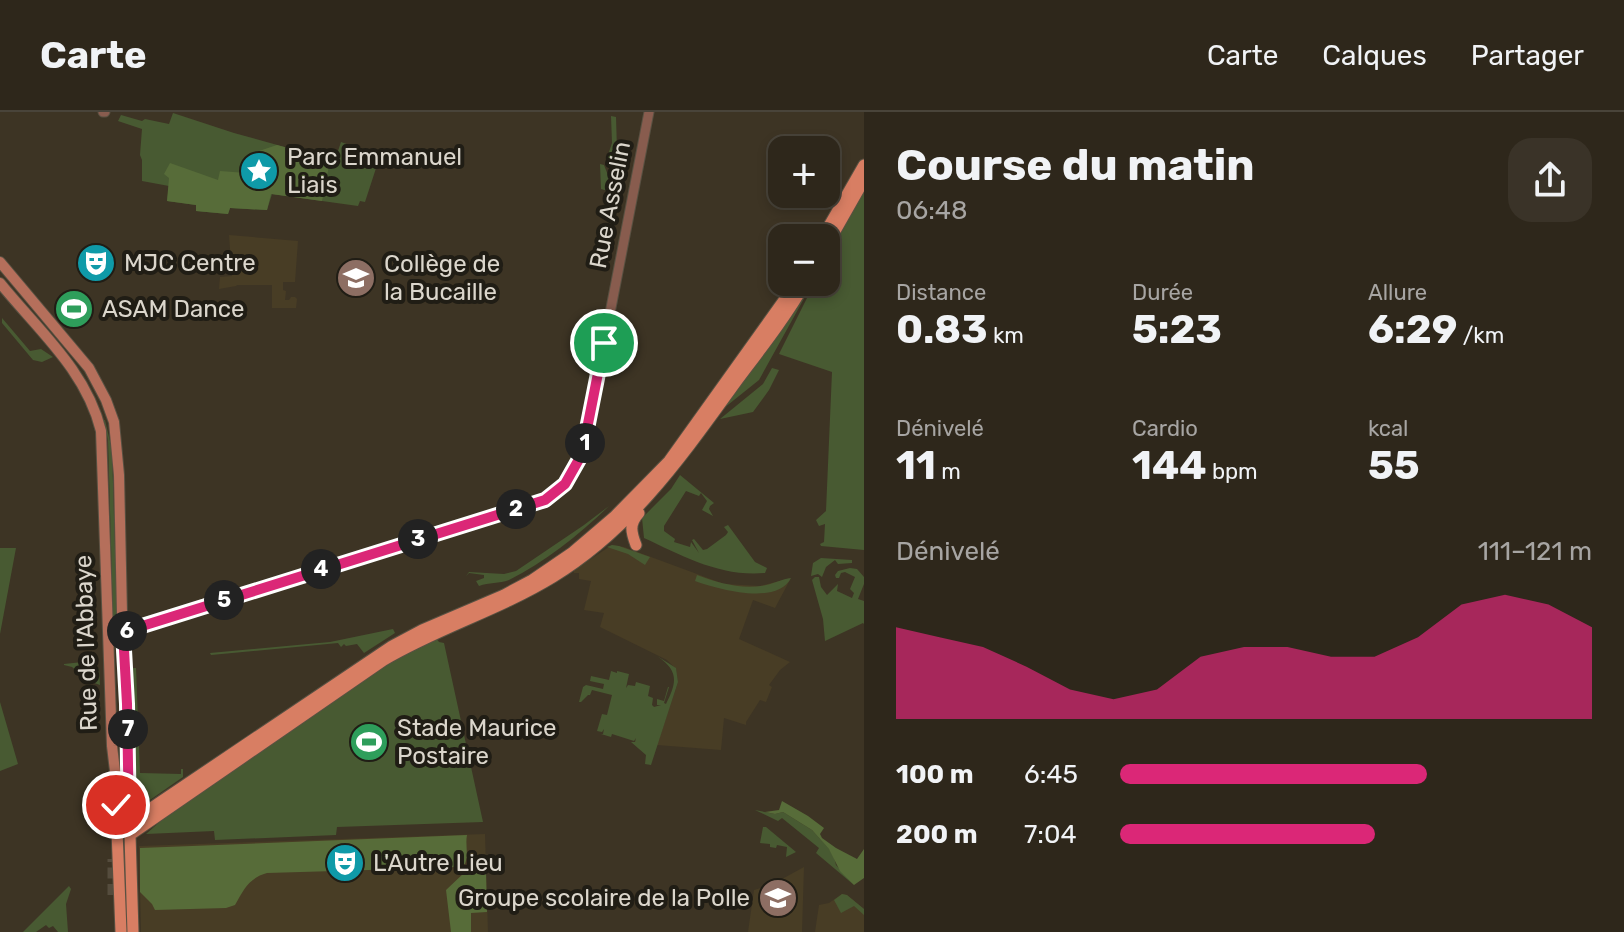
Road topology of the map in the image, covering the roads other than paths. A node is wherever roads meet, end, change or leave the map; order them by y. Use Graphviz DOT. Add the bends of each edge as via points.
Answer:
graph roads {
  1 [pos="649,112"];
  2 [pos="864,165"];
  3 [pos="864,180"];
  4 [pos="830,224"];
  5 [pos="839,224"];
  6 [pos="0,262"];
  7 [pos="0,283"];
  8 [pos="788,296"];
  9 [pos="795,296"];
  10 [pos="742,366"];
  11 [pos="675,458"];
  12 [pos="611,535"];
  13 [pos="123,632"];
  14 [pos="295,711"];
  15 [pos="144,820"];
  16 [pos="130,830"];
  17 [pos="117,831"];
  18 [pos="113,895"];
  19 [pos="114,932"];
  20 [pos="121,932"];
  21 [pos="133,932"];
  1 -- 13 [label="street, Rue Asselin" via="584,447 565,484 545,500"];
  2 -- 4 [label="main road"];
  3 -- 5 [label="main road"];
  6 -- 13 [label="main road, Rue de l'Abbaye" via="89,368 111,413"];
  7 -- 17 [label="main road, Rue de l'Abbaye" via="85,386 99,424"];
  8 -- 10 [label="main road"];
  9 -- 10 [label="main road"];
  10 -- 11 [label="main road"];
  11 -- 12 [label="main road" via="613,523"];
  11 -- 12 [label="main road" via="678,466 632,521 636,545"];
  11 -- 14 [label="main road" via="614,517 532,580 392,646"];
  12 -- 16 [label="main road" via="514,598 384,660"];
  13 -- 16 [label="main road, Rue de l'Abbaye"];
  14 -- 15 [label="main road"];
  14 -- 16 [label="main road"];
  16 -- 17 [label="main road"];
  16 -- 21 [label="main road, Rue de l'Abbaye"];
  17 -- 20 [label="main road, Rue de l'Abbaye"];
  18 -- 19 [label="main road"];
}
